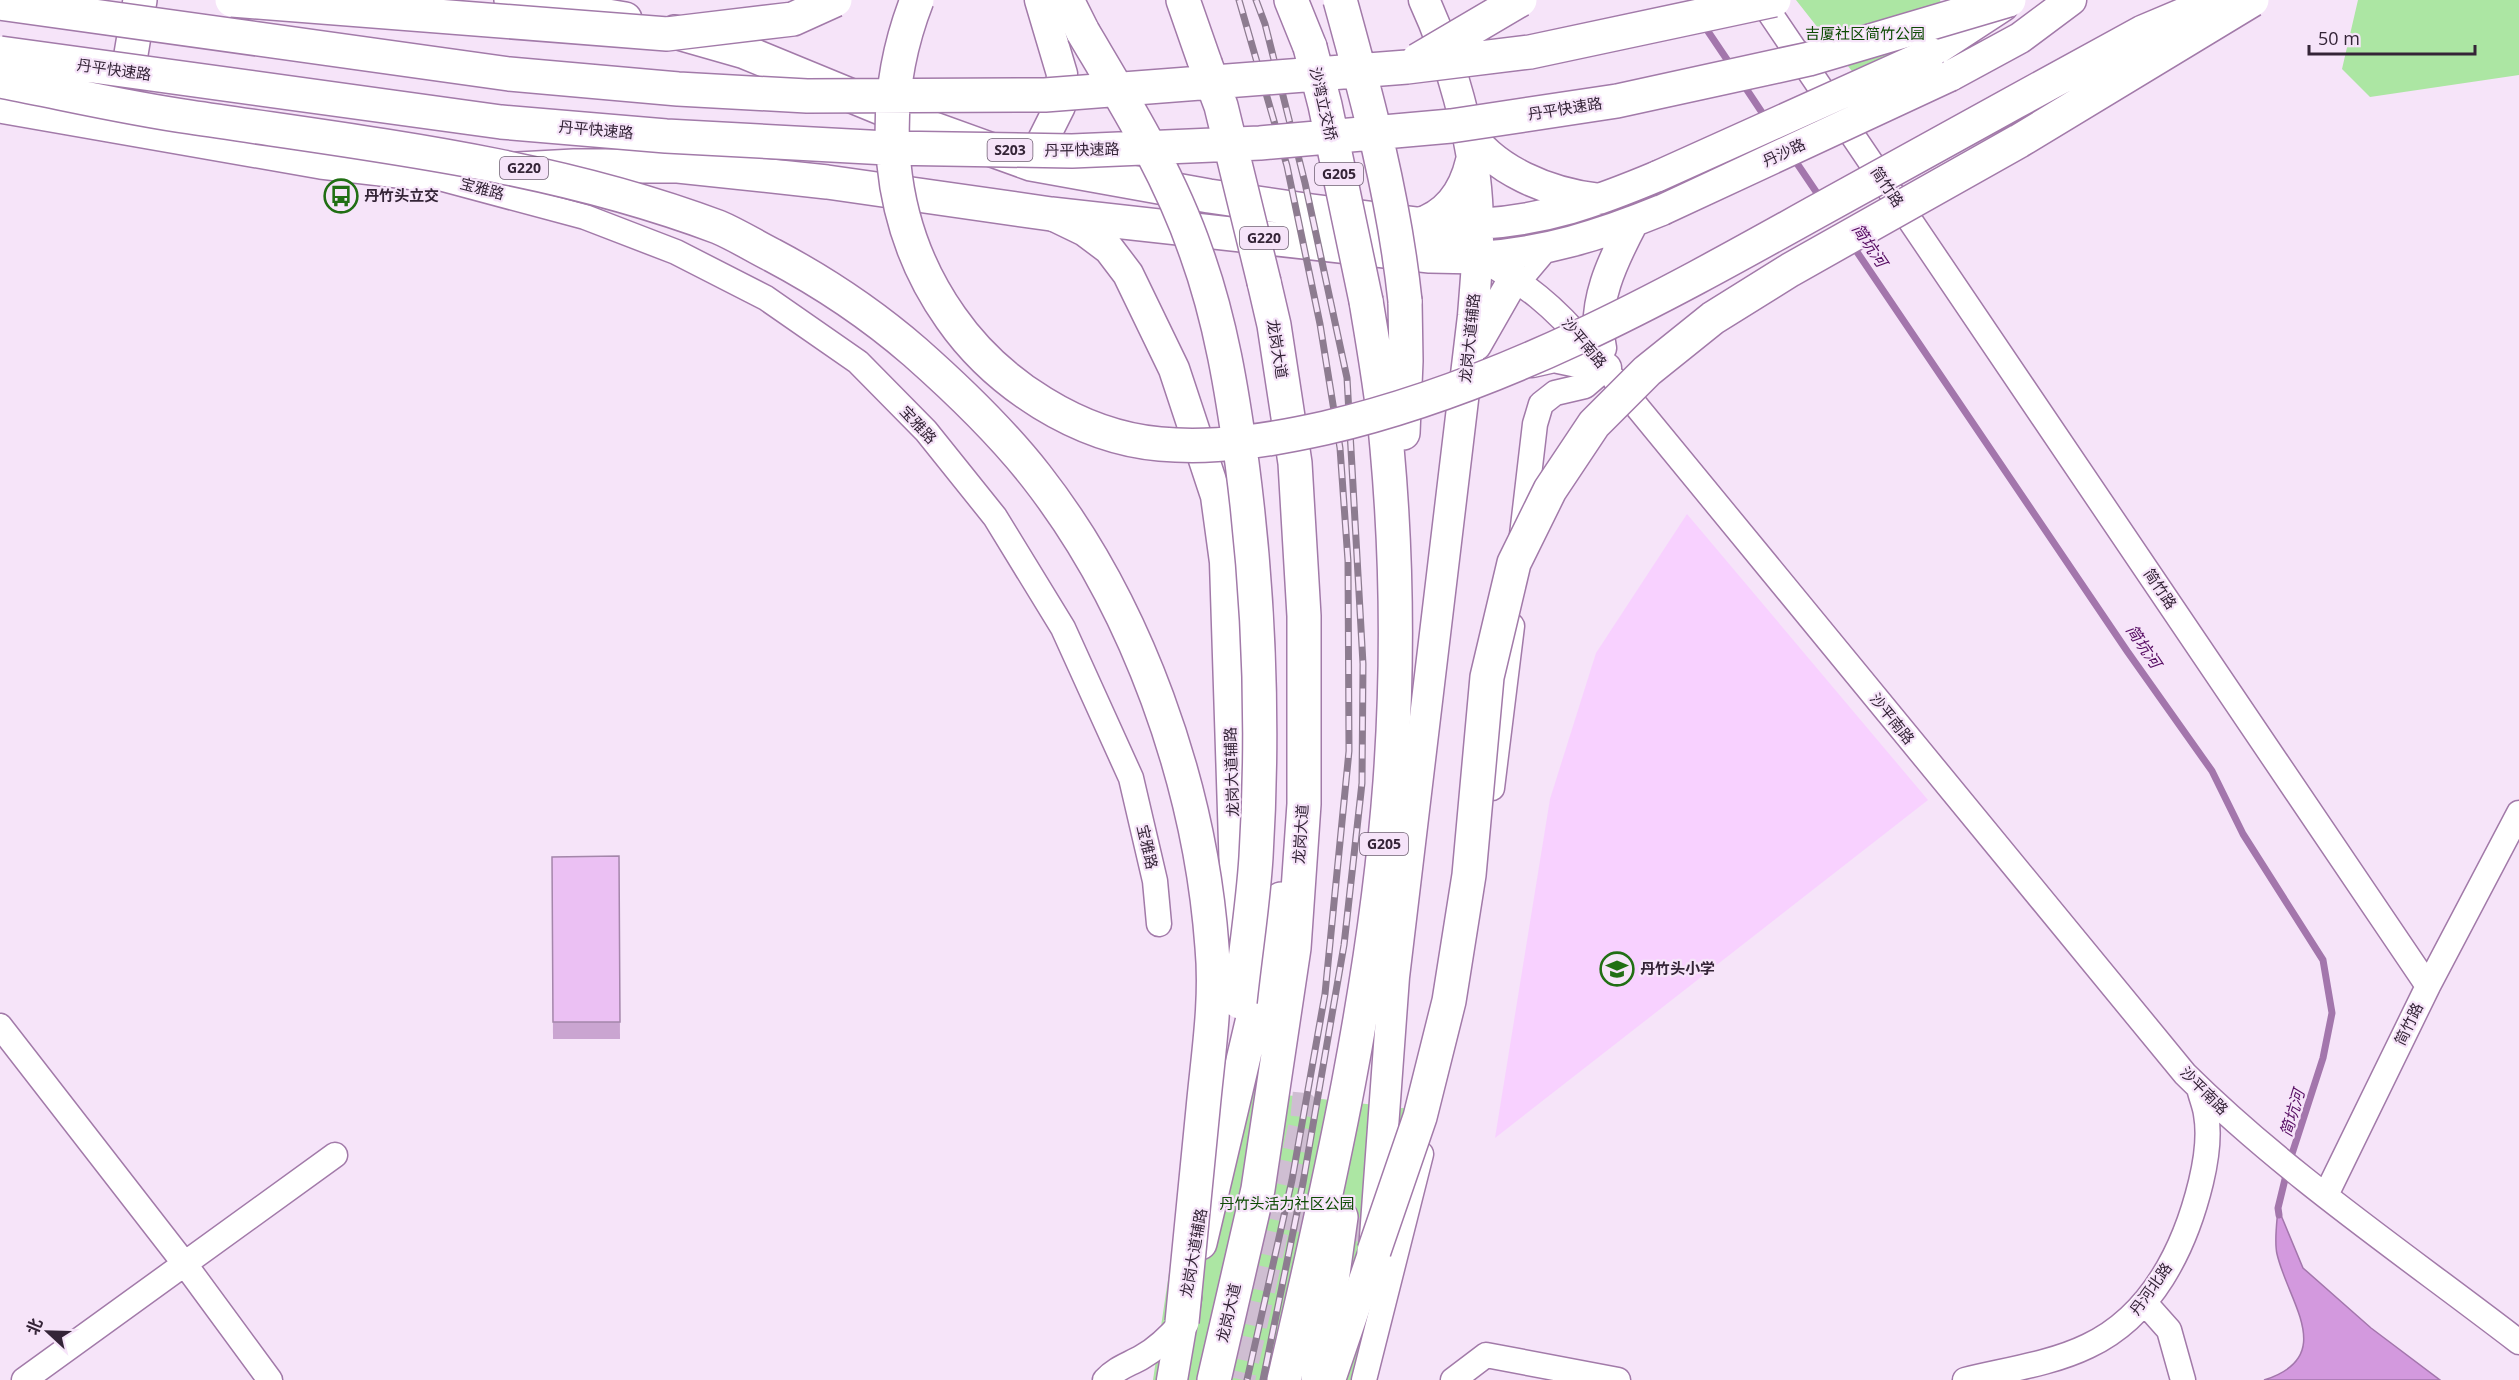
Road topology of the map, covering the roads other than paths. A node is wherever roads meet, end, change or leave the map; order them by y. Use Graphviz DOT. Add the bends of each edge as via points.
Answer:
graph roads {
  1 [pos="140,0"];
  2 [pos="232,0"];
  3 [pos="511,0"];
  4 [pos="835,0"];
  5 [pos="917,0"];
  6 [pos="1040,0"];
  7 [pos="1067,0"];
  8 [pos="1183,0"];
  9 [pos="1291,0"];
  10 [pos="1340,0"];
  11 [pos="1424,0"];
  12 [pos="1520,0"];
  13 [pos="1761,0"];
  14 [pos="1774,0"];
  15 [pos="2009,0"];
  16 [pos="2071,0"];
  17 [pos="2220,0"];
  18 [pos="2252,0"];
  19 [pos="0,3"];
  20 [pos="0,53"];
  21 [pos="1407,67"];
  22 [pos="0,81"];
  23 [pos="0,106"];
  24 [pos="1464,124"];
  25 [pos="119,126"];
  26 [pos="1471,161"];
  27 [pos="1031,164"];
  28 [pos="661,166"];
  29 [pos="424,174"];
  30 [pos="1602,199"];
  31 [pos="1052,214"];
  32 [pos="1633,222"];
  33 [pos="1431,224"];
  34 [pos="1478,224"];
  35 [pos="655,244"];
  36 [pos="1540,251"];
  37 [pos="1478,257"];
  38 [pos="1516,278"];
  39 [pos="1467,368"];
  40 [pos="1606,368"];
  41 [pos="1455,468"];
  42 [pos="1392,519"];
  43 [pos="1304,804"];
  44 [pos="2519,813"];
  45 [pos="1159,924"];
  46 [pos="2428,986"];
  47 [pos="1240,1002"];
  48 [pos="0,1026"];
  49 [pos="1350,1081"];
  50 [pos="2199,1088"];
  51 [pos="335,1155"];
  52 [pos="2326,1195"];
  53 [pos="1387,1248"];
  54 [pos="184,1263"];
  55 [pos="2145,1302"];
  56 [pos="1182,1322"];
  57 [pos="2519,1341"];
  58 [pos="1109,1375"];
  59 [pos="1322,1379"];
  60 [pos="24,1380"];
  61 [pos="270,1380"];
  62 [pos="1141,1380"];
  63 [pos="1172,1380"];
  64 [pos="1214,1380"];
  65 [pos="1284,1380"];
  66 [pos="1364,1380"];
  67 [pos="1453,1380"];
  68 [pos="1617,1380"];
  69 [pos="1965,1380"];
  70 [pos="2183,1380"];
  1 -- 25 [label="highway"];
  2 -- 4 [label="highway, bridge" via="667,34 793,19"];
  3 -- 27 [label="highway, G220" via="638,22 745,52 920,124"];
  5 -- 17 [label="highway, bridge" via="892,94 892,161 904,225 930,288 966,340 1047,406 1106,433 1158,444 1221,445 1275,439 1372,417 1481,380 1557,348 1692,281 2144,32"];
  6 -- 27 [label="main road" via="1062,74 1061,96 1060,106"];
  7 -- 47 [label="highway, bridge" via="1174,197 1209,289 1229,366 1256,608 1259,756 1256,859"];
  8 -- 43 [label="highway, 龙岗大道, bridge" via="1224,117 1264,282 1295,463 1304,616"];
  9 -- 42 [label="highway, 沙湾立交桥 / G205, bridge" via="1310,47 1325,105 1366,301 1387,446"];
  10 -- 42 [label="highway, bridge" via="1379,141 1399,241 1406,361 1403,434"];
  11 -- 24 [label="main road" via="1444,51"];
  12 -- 21 [label="highway, bridge"];
  13 -- 46 [label="street, 简竹路"];
  14 -- 21 [label="highway, bridge" via="1530,52"];
  15 -- 20 [label="highway, 丹平快速路 / S203, bridge" via="1809,59 1617,101 1451,126 1260,143 1072,151 888,148 501,122"];
  15 -- 30 [label="main road, 丹沙路, bridge" via="1931,53"];
  16 -- 32 [label="main road, 丹沙路, bridge" via="2020,38 1950,76"];
  18 -- 53 [label="highway, bridge" via="2019,141 1713,318 1647,370 1594,424 1550,490 1514,563 1487,677 1469,875 1449,1001"];
  19 -- 21 [label="highway, bridge" via="508,74 807,96 1045,95"];
  22 -- 56 [label="highway, bridge" via="182,116 430,152 522,170 600,189 723,229 826,283 887,327 996,429 1071,525 1135,641 1171,735 1206,881 1213,951 1213,1011"];
  23 -- 25 [label="highway, G220"];
  24 -- 26 [label="main road"];
  24 -- 30 [label="main road" via="1485,152 1517,174 1553,189"];
  25 -- 29 [label="highway, G220" via="321,162"];
  26 -- 33 [label="main road" via="1464,184"];
  26 -- 34 [label="main road"];
  27 -- 33 [label="highway, G220" via="1221,198"];
  28 -- 29 [label="highway, G220"];
  28 -- 31 [label="highway, G220" via="827,182"];
  28 -- 35 [label="street" via="637,188 629,207 631,218"];
  29 -- 35 [label="street, 宝雅路" via="585,217"];
  30 -- 34 [label="main road, 丹沙路" via="1526,220"];
  31 -- 37 [label="highway, G220" via="1430,256"];
  31 -- 47 [label="main road, 龙岗大道辅路" via="1109,249 1128,274 1174,369 1216,496 1225,562"];
  32 -- 36 [label="main road, 丹沙路"];
  32 -- 40 [label="main road" via="1606,280 1599,313"];
  33 -- 34 [label="highway, G220"];
  34 -- 37 [label="main road"];
  35 -- 45 [label="street, 宝雅路" via="766,298 858,362 926,431 995,517 1063,628 1131,777 1155,881"];
  36 -- 37 [label="main road, 丹沙路"];
  36 -- 38 [label="main road"];
  37 -- 38 [label="street, 沙平南路"];
  37 -- 39 [label="main road, 龙岗大道辅路"];
  38 -- 39 [label="main road" via="1492,314"];
  38 -- 40 [label="street, 沙平南路" via="1560,314"];
  39 -- 41 [label="main road, 龙岗大道辅路"];
  40 -- 41 [label="main road" via="1554,357 1511,370 1479,403 1464,433"];
  40 -- 50 [label="street, 沙平南路" via="2156,1041"];
  40 -- 53 [label="street" via="1585,386 1555,393 1541,404 1535,424 1497,749 1466,963"];
  41 -- 53 [label="main road, 龙岗大道辅路" via="1394,977"];
  42 -- 49 [label="highway, G205" via="1395,602 1390,781 1369,968"];
  43 -- 56 [label="highway"];
  43 -- 64 [label="highway, 龙岗大道" via="1294,948 1258,1189"];
  44 -- 46 [label="street"];
  46 -- 52 [label="street, 简竹路"];
  47 -- 56 [label="main road, 龙岗大道辅路"];
  48 -- 54 [label="street"];
  49 -- 59 [label="highway" via="1348,1162"];
  49 -- 65 [label="highway, G205"];
  50 -- 52 [label="street, 沙平南路"];
  50 -- 55 [label="street, 丹河北路" via="2207,1142 2196,1202 2176,1254"];
  51 -- 54 [label="street"];
  52 -- 57 [label="street, 沙平南路"];
  53 -- 59 [label="main road, 龙岗大道辅路"];
  53 -- 66 [label="street"];
  54 -- 60 [label="street"];
  54 -- 61 [label="street"];
  55 -- 69 [label="street, 丹河北路" via="2128,1320 2088,1347"];
  55 -- 70 [label="street" via="2169,1330"];
  56 -- 58 [label="street" via="1166,1341"];
  56 -- 63 [label="main road, 龙岗大道辅路"];
  58 -- 62 [label="street" via="1135,1375"];
  67 -- 68 [label="street" via="1486,1355"];
}
